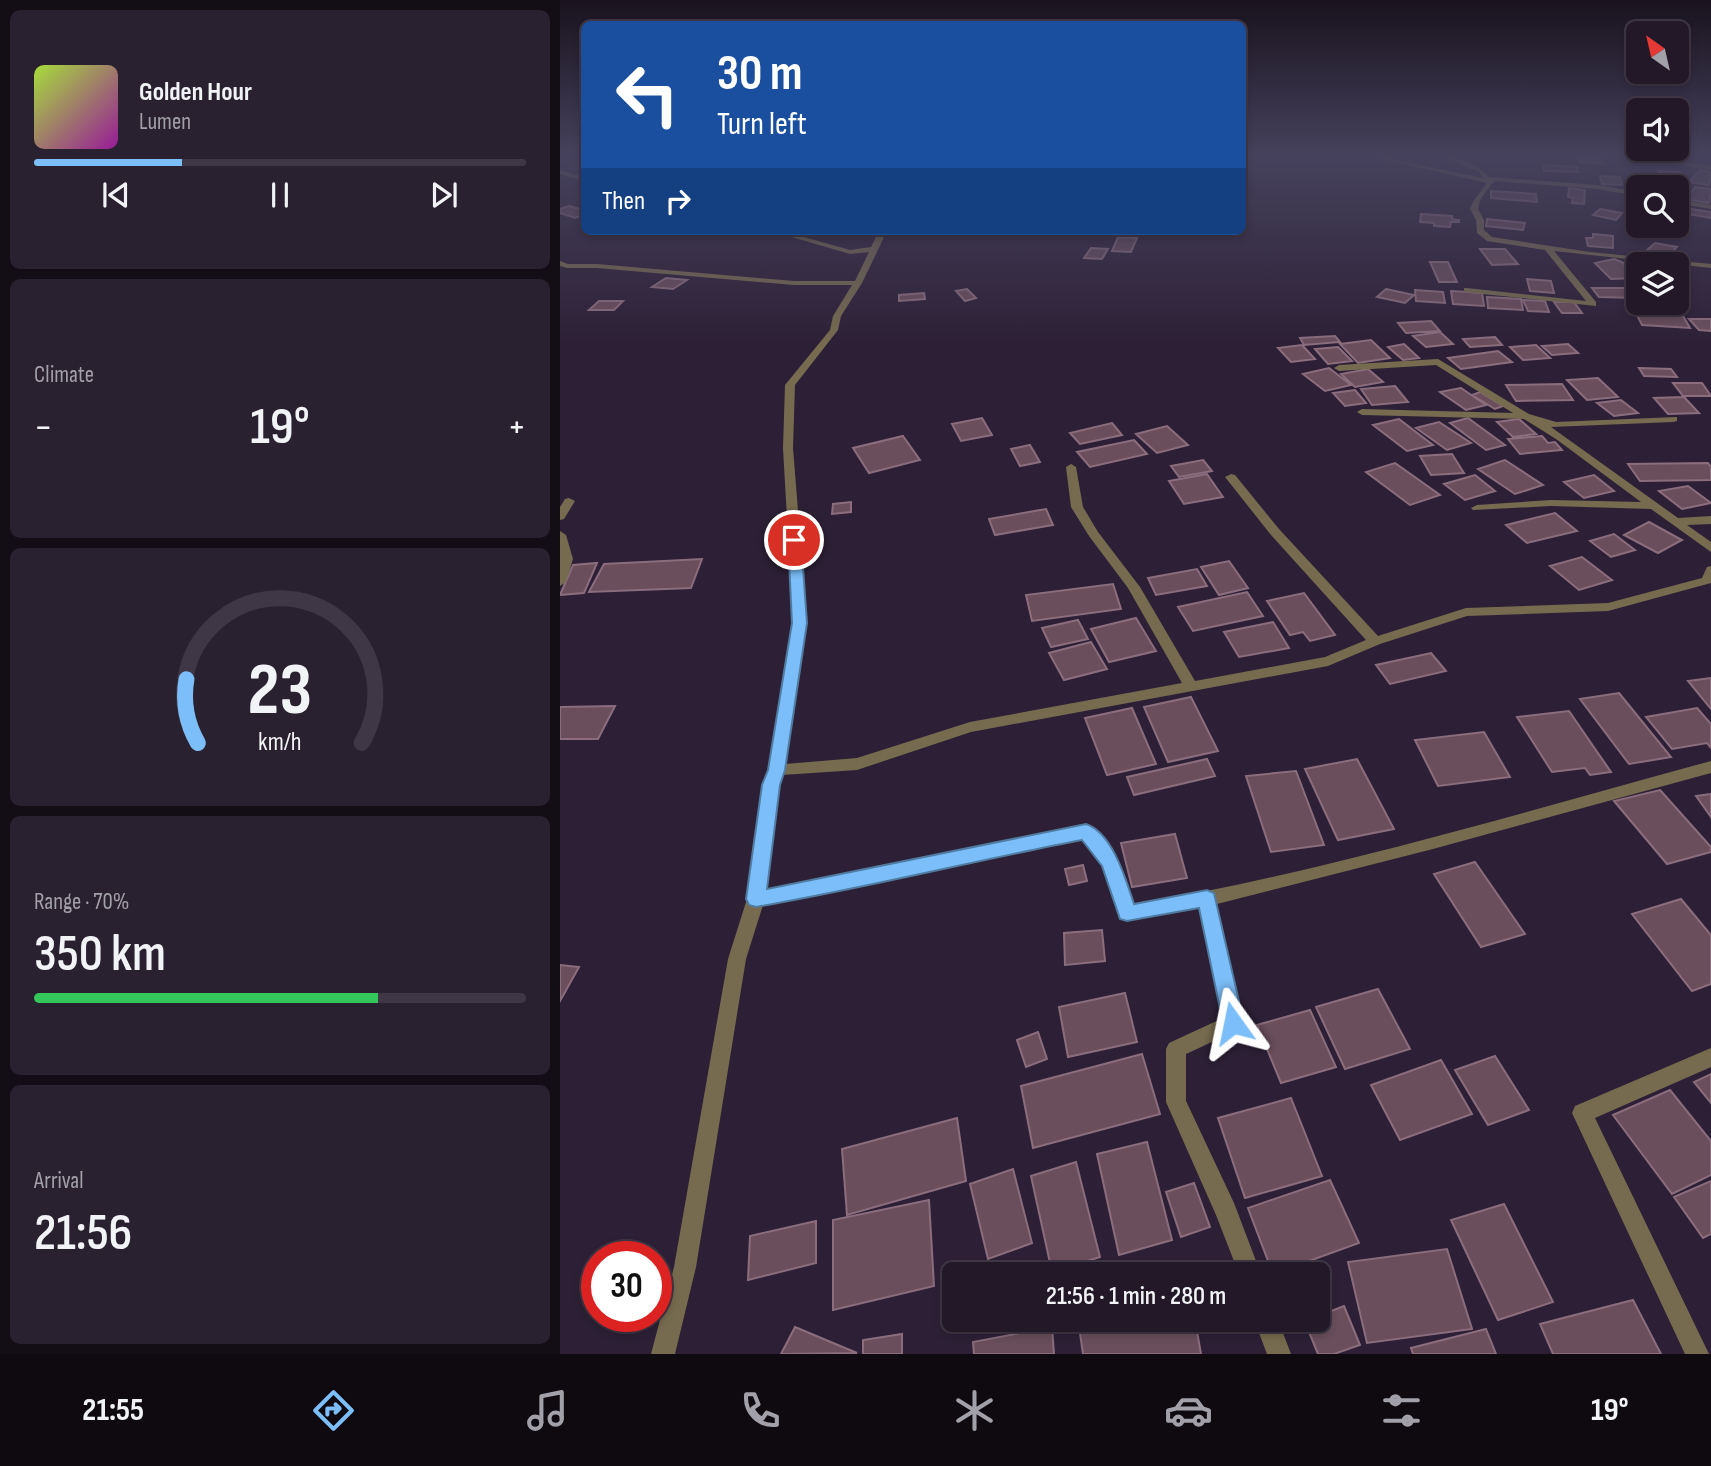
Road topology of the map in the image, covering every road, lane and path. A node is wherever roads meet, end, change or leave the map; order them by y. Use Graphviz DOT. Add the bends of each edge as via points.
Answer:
graph roads {
  1 [pos="1480,219"];
  2 [pos="789,235"];
  3 [pos="881,235"];
  4 [pos="1548,248"];
  5 [pos="874,249"];
  6 [pos="562,266"];
  7 [pos="1711,266"];
  8 [pos="858,283"];
  9 [pos="1467,290"];
  10 [pos="1339,368"];
  11 [pos="1362,412"];
  12 [pos="1526,416"];
  13 [pos="1673,419"];
  14 [pos="1071,467"];
  15 [pos="1231,477"];
  16 [pos="569,501"];
  17 [pos="1651,506"];
  18 [pos="1477,508"];
  19 [pos="560,517"];
  20 [pos="1711,520"];
  21 [pos="1676,522"];
  22 [pos="560,535"];
  23 [pos="1711,548"];
  24 [pos="1710,577"];
  25 [pos="560,582"];
  26 [pos="1375,641"];
  27 [pos="1192,686"];
  28 [pos="1711,767"];
  29 [pos="776,770"];
  30 [pos="756,899"];
  31 [pos="1207,899"];
  32 [pos="1711,1057"];
  33 [pos="1245,1262"];
  34 [pos="1271,1332"];
  35 [pos="663,1354"];
  36 [pos="1279,1354"];
  37 [pos="1697,1354"];
  1 -- 4 [label="street" via="1480,231 1490,239"];
  2 -- 5 [label="street" via="850,252"];
  3 -- 5 [label="street"];
  4 -- 7 [label="street"];
  4 -- 9 [label="street" via="1593,304"];
  5 -- 8 [label="street"];
  6 -- 8 [label="street" via="794,284"];
  8 -- 29 [label="street" via="837,316 834,330 790,385 788,448 800,623"];
  10 -- 12 [label="street" via="1438,362"];
  11 -- 12 [label="street"];
  12 -- 13 [label="street" via="1555,425"];
  12 -- 17 [label="street"];
  14 -- 27 [label="street" via="1077,507 1134,587"];
  15 -- 26 [label="street"];
  16 -- 19 [label="street"];
  17 -- 18 [label="street" via="1551,503"];
  17 -- 21 [label="street"];
  20 -- 21 [label="street"];
  21 -- 23 [label="street"];
  22 -- 25 [label="street" via="567,559"];
  24 -- 26 [label="street" via="1608,607 1466,612"];
  26 -- 27 [label="street" via="1328,661"];
  27 -- 29 [label="street" via="970,727 857,764"];
  28 -- 31 [label="street"];
  29 -- 30 [label="street"];
  30 -- 31 [label="street" via="1086,832 1111,863 1127,913"];
  30 -- 35 [label="street" via="737,959 685,1267"];
  31 -- 33 [label="street" via="1233,1023 1175,1049 1176,1102"];
  32 -- 37 [label="street" via="1583,1113"];
  34 -- 36 [label="street"];
}
